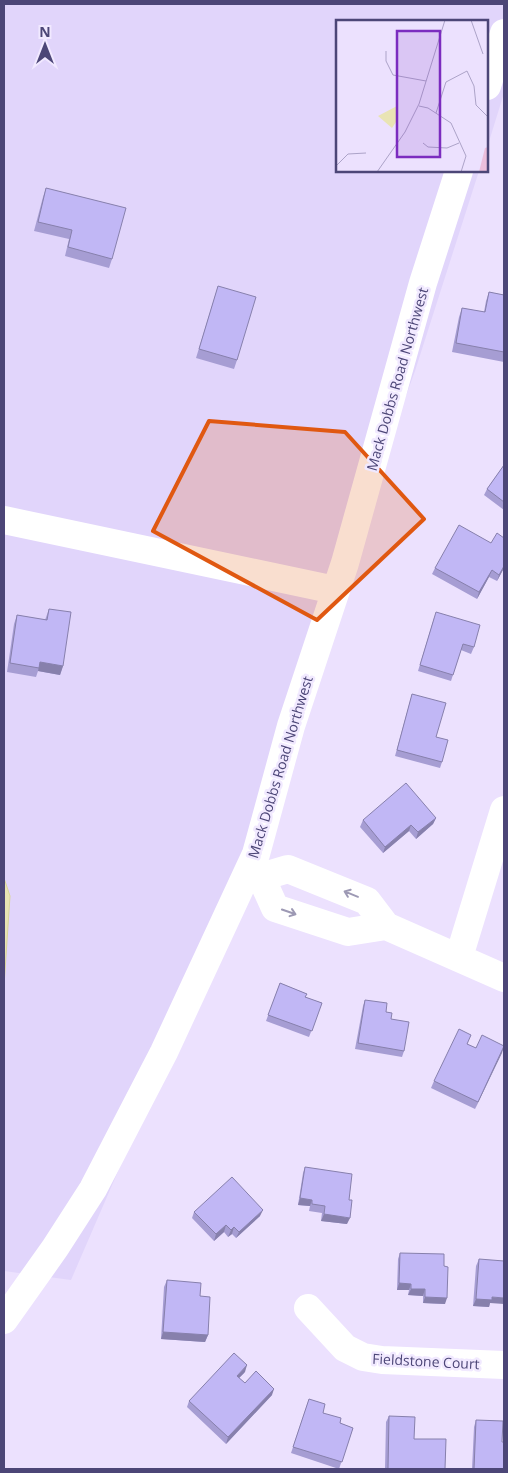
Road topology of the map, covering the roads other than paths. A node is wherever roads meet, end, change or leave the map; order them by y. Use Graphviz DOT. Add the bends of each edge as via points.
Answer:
graph roads {
  1 [pos="504,33"];
  2 [pos="488,83"];
  3 [pos="459,172"];
  4 [pos="4,520"];
  5 [pos="336,590"];
  6 [pos="504,810"];
  7 [pos="254,874"];
  8 [pos="386,926"];
  9 [pos="459,957"];
  10 [pos="504,978"];
  11 [pos="308,1308"];
  12 [pos="4,1320"];
  13 [pos="504,1365"];
  1 -- 2 [label="street"];
  3 -- 5 [label="street, Mack Dobbs Road Northwest" via="423,284"];
  4 -- 5 [label="street"];
  5 -- 7 [label="street, Mack Dobbs Road Northwest" via="291,726 256,854"];
  6 -- 9 [label="street"];
  8 -- 7 [label="street, one-way" via="367,900 288,869"];
  7 -- 8 [label="street, one-way" via="275,908 348,932"];
  7 -- 12 [label="street, Mack Dobbs Road Northwest" via="93,1189"];
  8 -- 9 [label="street"];
  9 -- 10 [label="street"];
  11 -- 13 [label="street, Fieldstone Court" via="345,1348 363,1357"];
}
